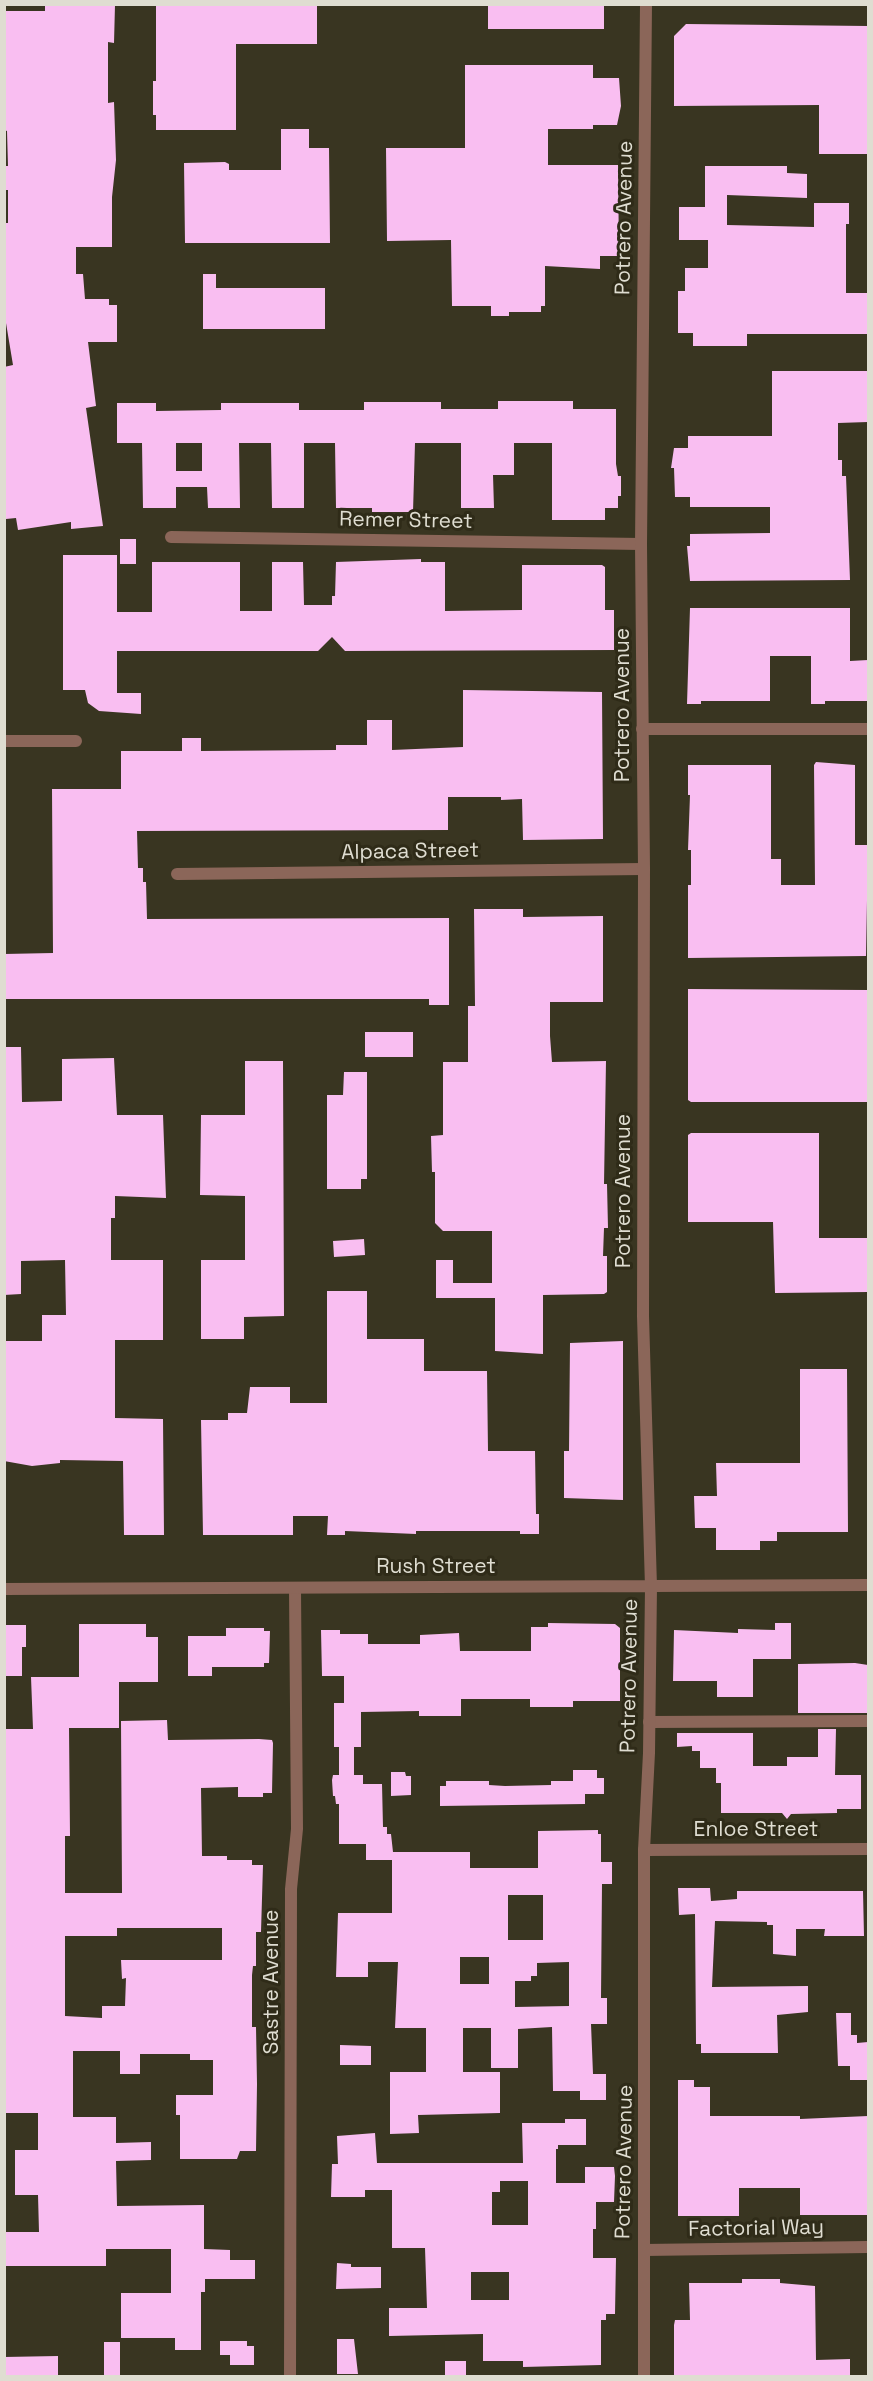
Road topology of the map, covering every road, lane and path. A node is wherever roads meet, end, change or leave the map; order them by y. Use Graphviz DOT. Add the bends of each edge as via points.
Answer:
graph roads {
  1 [pos="646,4"];
  2 [pos="171,537"];
  3 [pos="641,544"];
  4 [pos="642,729"];
  5 [pos="868,729"];
  6 [pos="4,741"];
  7 [pos="76,741"];
  8 [pos="644,869"];
  9 [pos="177,874"];
  10 [pos="868,1585"];
  11 [pos="651,1587"];
  12 [pos="4,1588"];
  13 [pos="295,1588"];
  14 [pos="868,1721"];
  15 [pos="649,1722"];
  16 [pos="868,1849"];
  17 [pos="644,1850"];
  18 [pos="868,2247"];
  19 [pos="644,2250"];
  20 [pos="290,2376"];
  21 [pos="644,2376"];
  1 -- 3 [label="street, Potrero Avenue"];
  2 -- 3 [label="street, Remer Street"];
  3 -- 4 [label="street, Potrero Avenue"];
  4 -- 5 [label="street"];
  4 -- 8 [label="street, Potrero Avenue"];
  6 -- 7 [label="street"];
  8 -- 9 [label="street, Alpaca Street"];
  8 -- 11 [label="street, Potrero Avenue" via="643,1316"];
  10 -- 11 [label="street, Rush Street"];
  11 -- 13 [label="street, Rush Street"];
  11 -- 15 [label="street, Potrero Avenue"];
  12 -- 13 [label="street, Rush Street"];
  13 -- 20 [label="street, Sastre Avenue" via="297,1829 291,1889"];
  14 -- 15 [label="street"];
  15 -- 17 [label="street, Potrero Avenue"];
  16 -- 17 [label="street, Enloe Street"];
  17 -- 19 [label="street, Potrero Avenue"];
  18 -- 19 [label="street, Factorial Way"];
  19 -- 21 [label="street, Potrero Avenue"];
}
